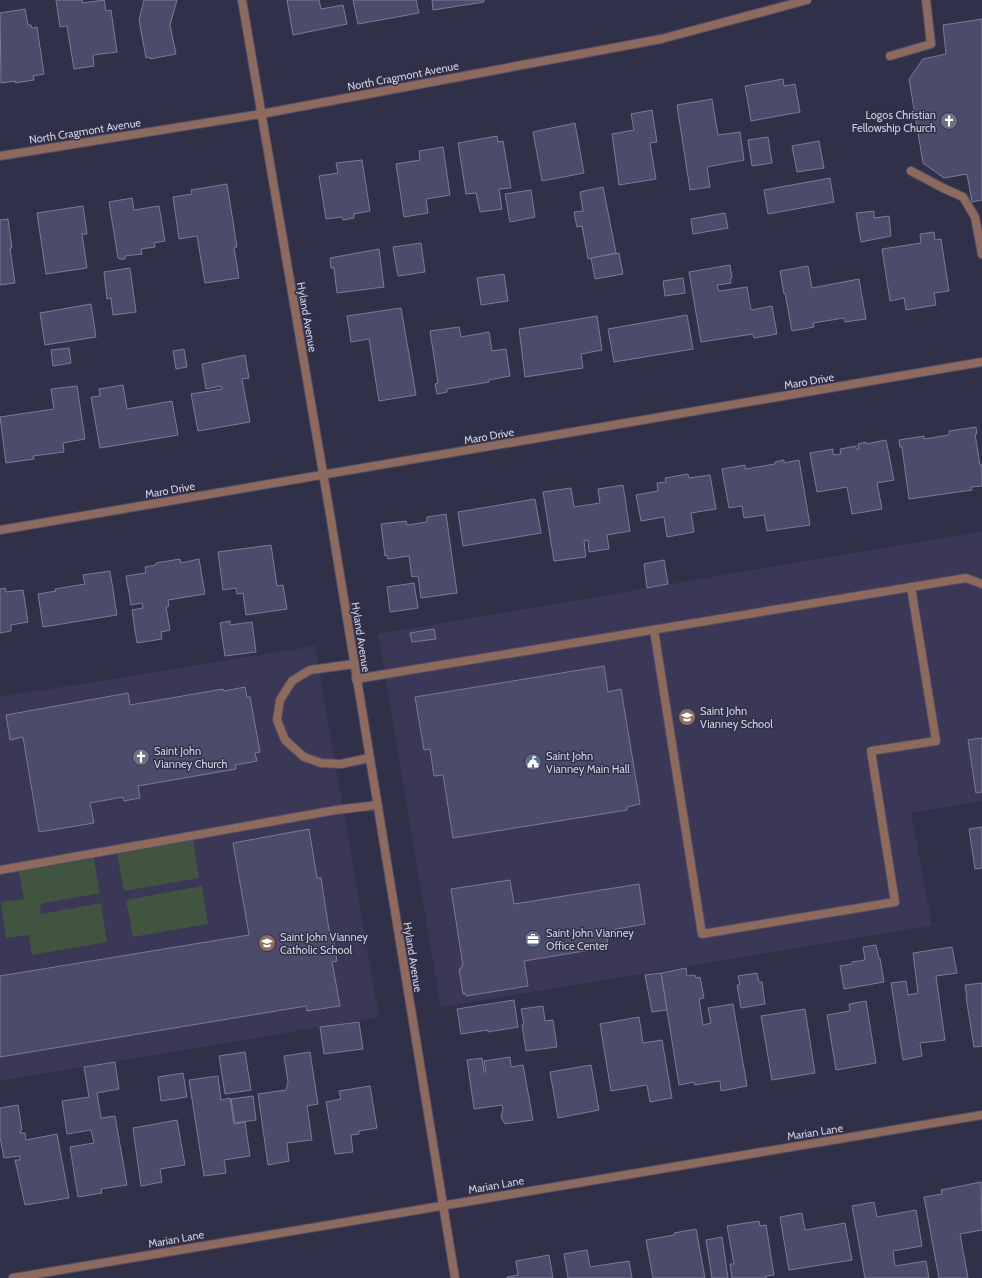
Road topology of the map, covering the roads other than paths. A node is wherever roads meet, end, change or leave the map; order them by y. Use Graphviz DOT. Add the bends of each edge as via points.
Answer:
graph roads {
  1 [pos="242,0"];
  2 [pos="807,0"];
  3 [pos="926,0"];
  4 [pos="890,56"];
  5 [pos="261,114"];
  6 [pos="0,156"];
  7 [pos="911,171"];
  8 [pos="982,254"];
  9 [pos="982,362"];
  10 [pos="323,475"];
  11 [pos="0,530"];
  12 [pos="982,584"];
  13 [pos="911,587"];
  14 [pos="654,630"];
  15 [pos="354,664"];
  16 [pos="356,679"];
  17 [pos="369,758"];
  18 [pos="377,805"];
  19 [pos="0,870"];
  20 [pos="982,1115"];
  21 [pos="443,1205"];
  22 [pos="13,1278"];
  23 [pos="455,1278"];
  1 -- 5 [label="street, Hyland Avenue"];
  2 -- 5 [label="street, North Cragmont Avenue" via="661,39"];
  3 -- 4 [label="street" via="931,44"];
  5 -- 6 [label="street, North Cragmont Avenue"];
  5 -- 10 [label="street, Hyland Avenue"];
  7 -- 8 [label="street" via="963,197 975,217"];
  9 -- 10 [label="street, Maro Drive"];
  10 -- 11 [label="street, Maro Drive"];
  10 -- 15 [label="street, Hyland Avenue"];
  12 -- 13 [label="street" via="966,578"];
  13 -- 14 [label="street"];
  13 -- 14 [label="street" via="936,741 871,751 895,902 710,933 702,934"];
  14 -- 16 [label="street"];
  15 -- 16 [label="street, Hyland Avenue"];
  15 -- 17 [label="street" via="310,670 292,681 280,700 277,720 285,740 304,757 321,763 341,764"];
  16 -- 17 [label="street, Hyland Avenue"];
  17 -- 18 [label="street, Hyland Avenue"];
  18 -- 19 [label="street" via="336,810"];
  18 -- 21 [label="street, Hyland Avenue"];
  20 -- 21 [label="street, Marian Lane"];
  21 -- 22 [label="street, Marian Lane"];
  21 -- 23 [label="street, Hyland Avenue"];
}
